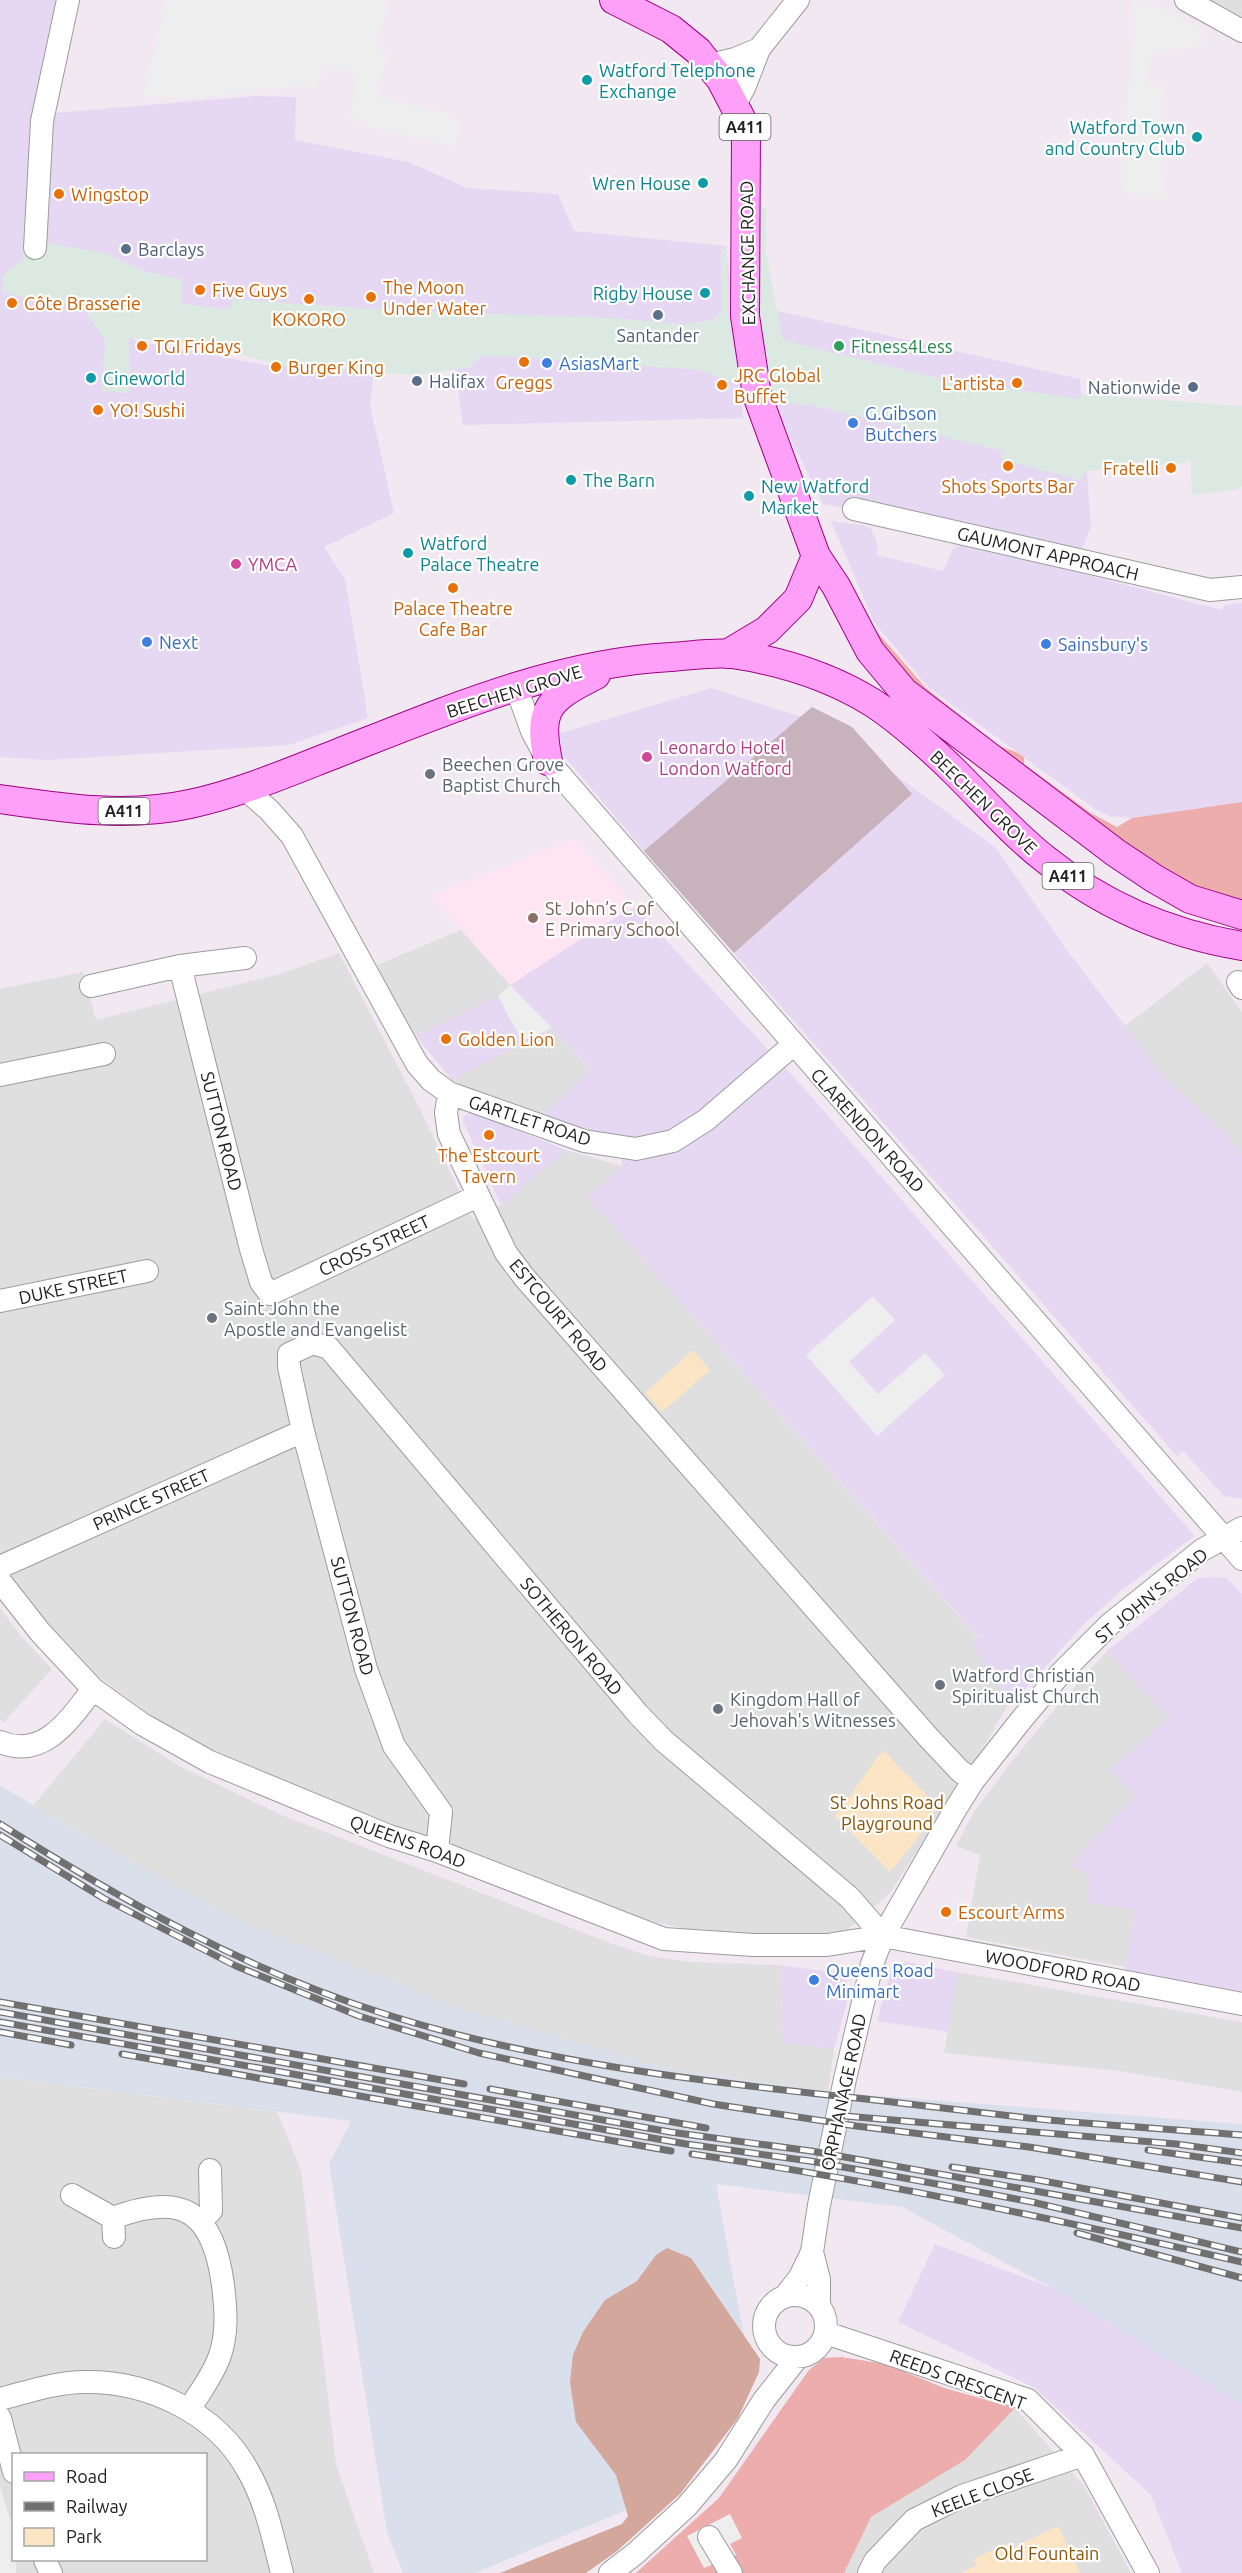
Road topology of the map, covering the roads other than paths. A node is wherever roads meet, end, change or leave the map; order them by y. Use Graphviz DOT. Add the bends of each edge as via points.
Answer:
graph roads {
  1 [pos="68,0"];
  2 [pos="614,0"];
  3 [pos="798,0"];
  4 [pos="1186,0"];
  5 [pos="1242,31"];
  6 [pos="759,50"];
  7 [pos="710,65"];
  8 [pos="734,106"];
  9 [pos="35,248"];
  10 [pos="854,509"];
  11 [pos="816,556"];
  12 [pos="1242,587"];
  13 [pos="727,654"];
  14 [pos="627,659"];
  15 [pos="516,687"];
  16 [pos="548,761"];
  17 [pos="246,789"];
  18 [pos="0,799"];
  19 [pos="1242,915"];
  20 [pos="1242,946"];
  21 [pos="245,958"];
  22 [pos="180,966"];
  23 [pos="91,986"];
  24 [pos="793,1045"];
  25 [pos="104,1054"];
  26 [pos="0,1075"];
  27 [pos="449,1093"];
  28 [pos="478,1196"];
  29 [pos="147,1271"];
  30 [pos="270,1294"];
  31 [pos="0,1302"];
  32 [pos="289,1367"];
  33 [pos="303,1431"];
  34 [pos="1233,1534"];
  35 [pos="1242,1559"];
  36 [pos="0,1568"];
  37 [pos="0,1581"];
  38 [pos="93,1689"];
  39 [pos="0,1742"];
  40 [pos="973,1781"];
  41 [pos="437,1851"];
  42 [pos="883,1935"];
  43 [pos="1242,2004"];
  44 [pos="210,2170"];
  45 [pos="72,2195"];
  46 [pos="200,2221"];
  47 [pos="812,2252"];
  48 [pos="786,2295"];
  49 [pos="819,2305"];
  50 [pos="826,2333"];
  51 [pos="774,2348"];
  52 [pos="798,2357"];
  53 [pos="0,2399"];
  54 [pos="764,2400"];
  55 [pos="189,2410"];
  56 [pos="0,2418"];
  57 [pos="1083,2455"];
  58 [pos="12,2464"];
  59 [pos="708,2536"];
  60 [pos="282,2573"];
  61 [pos="610,2573"];
  62 [pos="731,2573"];
  63 [pos="869,2573"];
  64 [pos="1148,2573"];
  1 -- 9 [label="street" via="42,121"];
  2 -- 7 [label="main road, EXCHANGE ROAD / A411" via="671,29"];
  3 -- 6 [label="street"];
  4 -- 5 [label="street"];
  6 -- 7 [label="street"];
  6 -- 8 [label="street"];
  7 -- 8 [label="main road, EXCHANGE ROAD / A411"];
  8 -- 11 [label="main road, EXCHANGE ROAD / A411" via="746,128 745,316 758,395"];
  10 -- 12 [label="street, GAUMONT APPROACH" via="1210,590"];
  11 -- 13 [label="main road, A411" via="798,599 767,630"];
  11 -- 19 [label="main road, BEECHEN GROVE / A411" via="870,651 904,692 1155,879 1190,899"];
  13 -- 14 [label="main road, BEECHEN GROVE / A411"];
  13 -- 20 [label="main road, BEECHEN GROVE / A411" via="766,660 828,680 875,704 953,770 1043,858 1077,883 1158,924 1201,939"];
  14 -- 15 [label="main road, BEECHEN GROVE / A411"];
  14 -- 16 [label="main road" via="559,696 550,707 543,723"];
  15 -- 16 [label="street, CLARENDON ROAD"];
  15 -- 17 [label="main road, BEECHEN GROVE / A411"];
  16 -- 24 [label="street, CLARENDON ROAD"];
  17 -- 18 [label="main road, BEECHEN GROVE / A411" via="186,805 107,813"];
  17 -- 27 [label="street" via="292,836 417,1064"];
  21 -- 22 [label="street"];
  22 -- 23 [label="street"];
  22 -- 30 [label="street, SUTTON ROAD" via="251,1249 261,1282"];
  24 -- 27 [label="street, GARTLET ROAD" via="706,1120 673,1141 636,1149 584,1141"];
  24 -- 34 [label="street, CLARENDON ROAD" via="1077,1367"];
  25 -- 26 [label="street"];
  27 -- 28 [label="street, ESTCOURT ROAD" via="449,1134"];
  28 -- 30 [label="street, CROSS STREET"];
  28 -- 40 [label="street, ESTCOURT ROAD" via="506,1253 524,1277 927,1737"];
  29 -- 31 [label="street, DUKE STREET"];
  32 -- 33 [label="street, SUTTON ROAD"];
  32 -- 42 [label="street, SOTHERON ROAD" via="289,1354 298,1348 313,1343 329,1348 638,1714 664,1741 850,1898"];
  33 -- 36 [label="street, PRINCE STREET"];
  33 -- 41 [label="street, SUTTON ROAD" via="366,1669 394,1746 441,1812"];
  34 -- 35 [label="street, CLARENDON ROAD"];
  34 -- 40 [label="street, ST JOHN'S ROAD" via="1202,1550 1110,1624 1061,1673"];
  37 -- 38 [label="street, QUEENS ROAD"];
  38 -- 39 [label="street" via="47,1740 27,1747"];
  38 -- 41 [label="street, QUEENS ROAD" via="142,1724 210,1762 388,1836"];
  40 -- 42 [label="street, ST JOHN'S ROAD"];
  41 -- 42 [label="street, QUEENS ROAD" via="664,1939 827,1945"];
  42 -- 43 [label="street, WOODFORD ROAD"];
  42 -- 47 [label="street, ORPHANAGE ROAD" via="872,1964 845,2079"];
  44 -- 46 [label="street" via="211,2211"];
  45 -- 46 [label="street" via="113,2228 145,2208 164,2206 182,2210"];
  46 -- 55 [label="street" via="210,2232 219,2258 227,2313 219,2358"];
  47 -- 48 [label="street, ORPHANAGE ROAD"];
  47 -- 49 [label="street, ORPHANAGE ROAD" via="819,2279"];
  48 -- 49 [label="street" via="799,2294"];
  48 -- 51 [label="street, ORPHANAGE ROAD" via="766,2312 766,2338"];
  49 -- 50 [label="street, ORPHANAGE ROAD" via="827,2323"];
  50 -- 52 [label="street" via="810,2353"];
  50 -- 57 [label="street, REEDS CRESCENT" via="1028,2400"];
  51 -- 52 [label="street"];
  51 -- 54 [label="street"];
  52 -- 54 [label="street"];
  53 -- 55 [label="street" via="63,2384 104,2383 150,2392"];
  54 -- 61 [label="street" via="726,2460 687,2506"];
  55 -- 60 [label="street" via="235,2451 247,2468 266,2512"];
  56 -- 58 [label="street"];
  57 -- 63 [label="street, KEELE CLOSE" via="962,2496 914,2520 875,2561"];
  57 -- 64 [label="street, REEDS CRESCENT"];
  59 -- 62 [label="street"];
}
